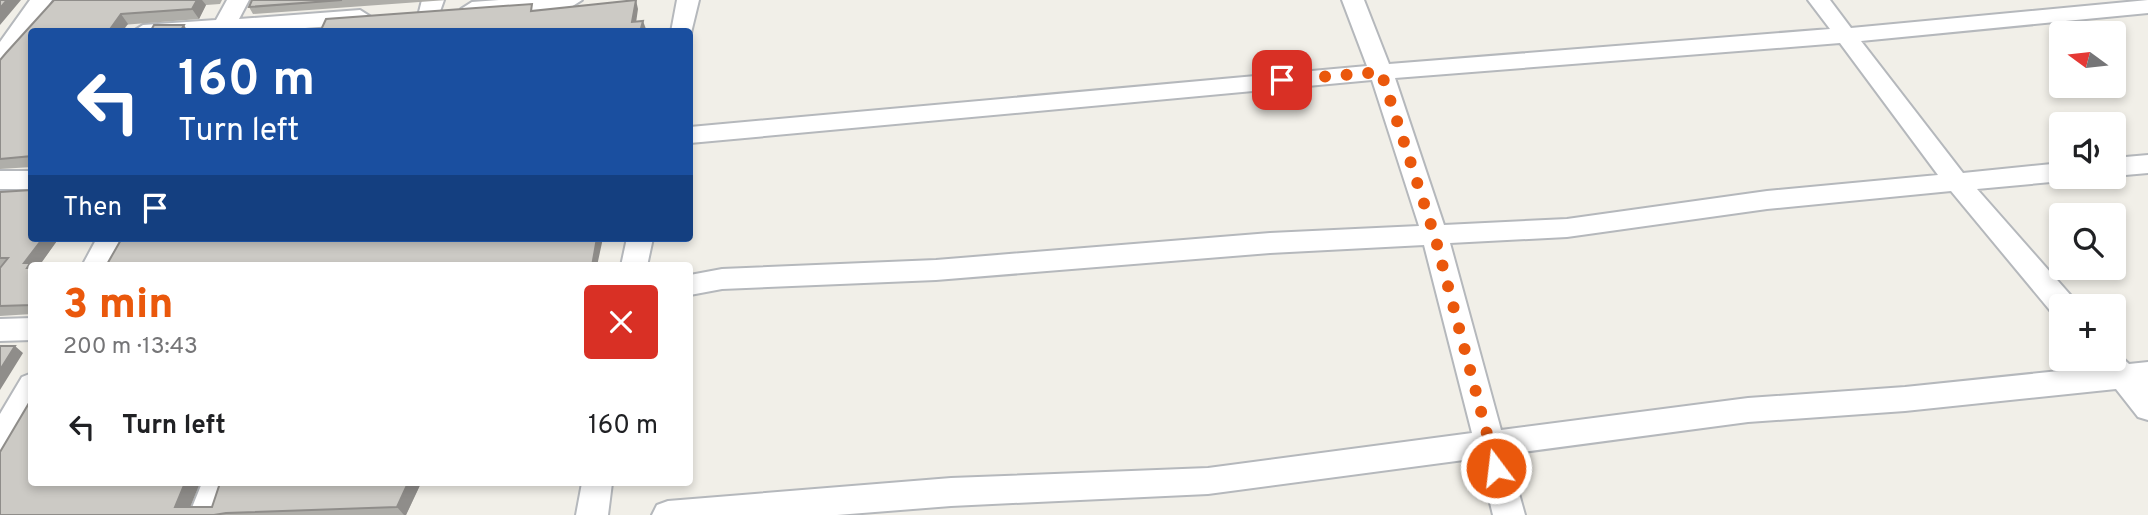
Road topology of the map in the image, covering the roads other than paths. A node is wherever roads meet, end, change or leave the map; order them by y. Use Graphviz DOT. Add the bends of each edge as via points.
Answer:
graph roads {
  1 [pos="41,0"];
  2 [pos="238,0"];
  3 [pos="571,0"];
  4 [pos="688,0"];
  5 [pos="1353,0"];
  6 [pos="1819,0"];
  7 [pos="431,6"];
  8 [pos="2148,6"];
  9 [pos="402,14"];
  10 [pos="375,16"];
  11 [pos="223,28"];
  12 [pos="234,28"];
  13 [pos="683,28"];
  14 [pos="1848,35"];
  15 [pos="16,39"];
  16 [pos="0,58"];
  17 [pos="1381,72"];
  18 [pos="693,135"];
  19 [pos="2148,164"];
  20 [pos="2126,166"];
  21 [pos="2049,173"];
  22 [pos="0,180"];
  23 [pos="28,180"];
  24 [pos="1955,181"];
  25 [pos="1435,237"];
  26 [pos="108,242"];
  27 [pos="639,242"];
  28 [pos="98,262"];
  29 [pos="635,262"];
  30 [pos="693,284"];
  31 [pos="2053,294"];
  32 [pos="28,329"];
  33 [pos="0,330"];
  34 [pos="2126,369"];
  35 [pos="2111,371"];
  36 [pos="28,392"];
  37 [pos="2148,408"];
  38 [pos="0,442"];
  39 [pos="1490,445"];
  40 [pos="216,486"];
  41 [pos="597,486"];
  42 [pos="205,515"];
  43 [pos="592,515"];
  44 [pos="668,515"];
  45 [pos="1509,515"];
  1 -- 15 [label="street"];
  2 -- 11 [label="street"];
  3 -- 7 [label="street"];
  4 -- 13 [label="street"];
  5 -- 17 [label="street"];
  6 -- 14 [label="street"];
  7 -- 9 [label="street"];
  8 -- 14 [label="street"];
  10 -- 12 [label="street"];
  14 -- 17 [label="street"];
  14 -- 24 [label="street"];
  15 -- 16 [label="street"];
  17 -- 18 [label="street"];
  17 -- 25 [label="street"];
  19 -- 20 [label="street"];
  21 -- 24 [label="street"];
  22 -- 23 [label="street"];
  24 -- 25 [label="street" via="1767,200 1567,228"];
  24 -- 31 [label="street"];
  25 -- 30 [label="street" via="1270,243"];
  25 -- 39 [label="street"];
  26 -- 28 [label="street"];
  27 -- 29 [label="street"];
  32 -- 33 [label="street"];
  34 -- 37 [label="street"];
  35 -- 39 [label="street" via="1905,399 1748,410"];
  36 -- 38 [label="street"];
  39 -- 44 [label="street" via="1208,481 951,492"];
  39 -- 45 [label="street"];
  40 -- 42 [label="street"];
  41 -- 43 [label="street"];
}
